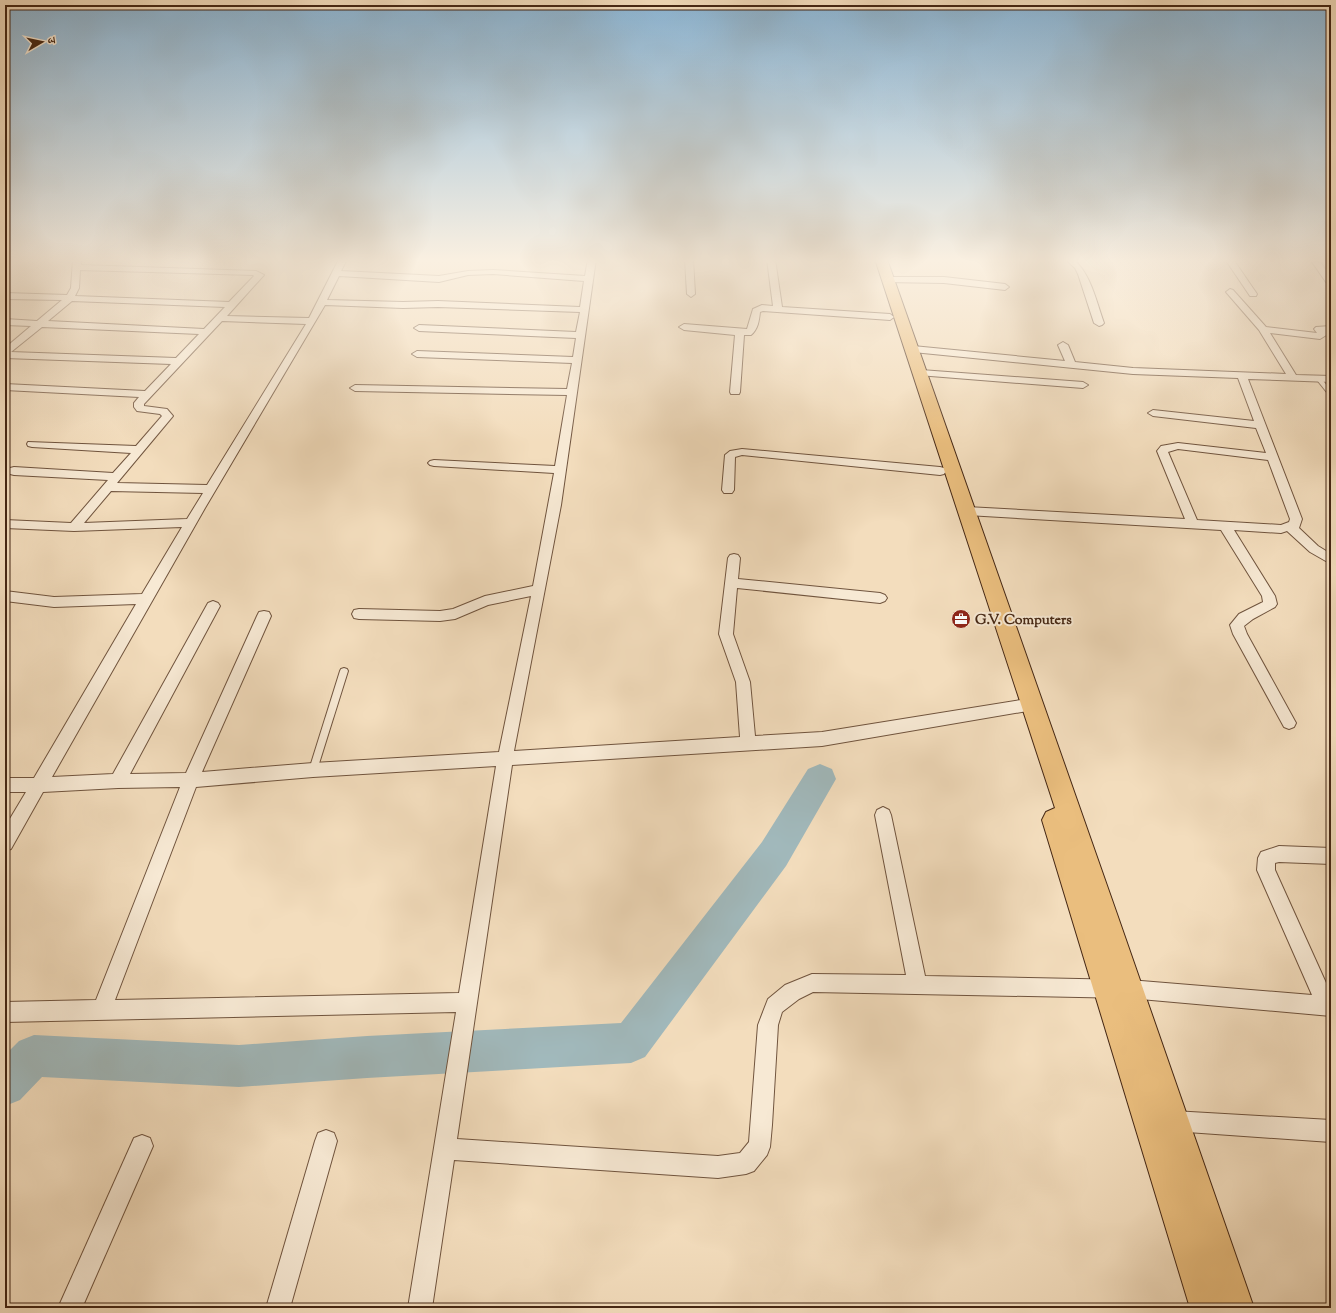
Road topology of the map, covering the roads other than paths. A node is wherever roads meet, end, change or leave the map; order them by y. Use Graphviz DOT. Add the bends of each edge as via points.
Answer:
graph roads {
  1 [pos="43,320"];
  2 [pos="218,320"];
  3 [pos="289,320"];
  4 [pos="583,320"];
  5 [pos="754,320"];
  6 [pos="891,320"];
  7 [pos="903,320"];
  8 [pos="1255,320"];
  9 [pos="311,321"];
  10 [pos="5,322"];
  11 [pos="40,323"];
  12 [pos="684,327"];
  13 [pos="419,328"];
  14 [pos="1263,329"];
  15 [pos="1331,329"];
  16 [pos="207,332"];
  17 [pos="740,333"];
  18 [pos="581,335"];
  19 [pos="1063,345"];
  20 [pos="913,349"];
  21 [pos="5,354"];
  22 [pos="417,354"];
  23 [pos="577,360"];
  24 [pos="179,361"];
  25 [pos="1070,364"];
  26 [pos="921,373"];
  27 [pos="1242,375"];
  28 [pos="1293,377"];
  29 [pos="1319,378"];
  30 [pos="1331,379"];
  31 [pos="1083,385"];
  32 [pos="5,387"];
  33 [pos="354,388"];
  34 [pos="572,392"];
  35 [pos="735,392"];
  36 [pos="148,394"];
  37 [pos="1331,394"];
  38 [pos="1153,413"];
  39 [pos="1260,425"];
  40 [pos="32,444"];
  41 [pos="140,450"];
  42 [pos="1272,457"];
  43 [pos="434,463"];
  44 [pos="560,470"];
  45 [pos="14,471"];
  46 [pos="940,471"];
  47 [pos="117,477"];
  48 [pos="108,487"];
  49 [pos="211,489"];
  50 [pos="728,490"];
  51 [pos="967,512"];
  52 [pos="190,523"];
  53 [pos="5,524"];
  54 [pos="1193,524"];
  55 [pos="1225,526"];
  56 [pos="74,527"];
  57 [pos="1290,527"];
  58 [pos="734,558"];
  59 [pos="1329,562"];
  60 [pos="731,583"];
  61 [pos="539,589"];
  62 [pos="5,596"];
  63 [pos="880,598"];
  64 [pos="147,599"];
  65 [pos="213,606"];
  66 [pos="359,614"];
  67 [pos="264,616"];
  68 [pos="344,671"];
  69 [pos="1027,705"];
  70 [pos="1289,723"];
  71 [pos="748,744"];
  72 [pos="505,760"];
  73 [pos="313,770"];
  74 [pos="191,780"];
  75 [pos="118,781"];
  76 [pos="5,785"];
  77 [pos="40,785"];
  78 [pos="883,815"];
  79 [pos="5,843"];
  80 [pos="1331,856"];
  81 [pos="917,985"];
  82 [pos="1119,989"];
  83 [pos="1328,1005"];
  84 [pos="102,1010"];
  85 [pos="467,1011"];
  86 [pos="5,1012"];
  87 [pos="1173,1121"];
  88 [pos="1331,1131"];
  89 [pos="326,1141"];
  90 [pos="142,1146"];
  91 [pos="445,1149"];
  92 [pos="70,1308"];
  93 [pos="278,1308"];
  94 [pos="420,1308"];
  95 [pos="1209,1308"];
  96 [pos="1235,1308"];
  1 -- 11 [label="street"];
  2 -- 16 [label="street"];
  3 -- 9 [label="street"];
  4 -- 18 [label="street"];
  5 -- 17 [label="street" via="752,331"];
  6 -- 46 [label="main road"];
  7 -- 20 [label="main road"];
  8 -- 14 [label="street"];
  9 -- 49 [label="street"];
  10 -- 11 [label="street"];
  11 -- 16 [label="street"];
  11 -- 21 [label="street"];
  12 -- 17 [label="street"];
  13 -- 18 [label="street"];
  14 -- 15 [label="street" via="1320,336 1323,334 1320,329"];
  14 -- 28 [label="street"];
  16 -- 24 [label="street"];
  17 -- 35 [label="street"];
  18 -- 23 [label="street"];
  19 -- 25 [label="street"];
  20 -- 25 [label="street"];
  20 -- 26 [label="main road"];
  21 -- 24 [label="street"];
  22 -- 23 [label="street"];
  23 -- 34 [label="street"];
  24 -- 36 [label="street"];
  25 -- 27 [label="street" via="1133,371"];
  26 -- 31 [label="street"];
  26 -- 51 [label="main road"];
  27 -- 28 [label="street"];
  27 -- 39 [label="street"];
  28 -- 29 [label="street"];
  29 -- 30 [label="street"];
  29 -- 37 [label="lane"];
  32 -- 36 [label="street"];
  33 -- 34 [label="street"];
  34 -- 44 [label="street"];
  36 -- 41 [label="street" via="139,403 140,409 163,411 168,416"];
  38 -- 39 [label="street"];
  39 -- 42 [label="street"];
  40 -- 41 [label="street"];
  41 -- 47 [label="street"];
  42 -- 54 [label="street" via="1178,446 1164,448 1162,451"];
  42 -- 57 [label="street" via="1296,519 1295,525"];
  43 -- 44 [label="street"];
  44 -- 61 [label="street"];
  45 -- 47 [label="street"];
  46 -- 50 [label="street" via="742,452 730,455"];
  46 -- 69 [label="main road"];
  47 -- 48 [label="street"];
  48 -- 49 [label="street"];
  48 -- 56 [label="street"];
  49 -- 52 [label="street"];
  51 -- 54 [label="street"];
  51 -- 69 [label="main road"];
  52 -- 56 [label="street"];
  52 -- 64 [label="street"];
  53 -- 56 [label="street"];
  54 -- 55 [label="street"];
  55 -- 57 [label="street" via="1281,529"];
  55 -- 70 [label="street" via="1268,596 1270,604 1266,608 1240,619 1237,625"];
  57 -- 59 [label="street"];
  58 -- 60 [label="street"];
  60 -- 63 [label="street"];
  60 -- 71 [label="street" via="726,634 743,682"];
  61 -- 66 [label="street" via="485,600 455,614"];
  61 -- 72 [label="street"];
  62 -- 64 [label="street" via="69,602"];
  64 -- 77 [label="street"];
  65 -- 75 [label="street"];
  67 -- 74 [label="street"];
  68 -- 73 [label="lane"];
  69 -- 71 [label="street" via="822,739"];
  69 -- 82 [label="main road"];
  71 -- 72 [label="street"];
  72 -- 73 [label="street"];
  72 -- 85 [label="street"];
  73 -- 74 [label="street"];
  74 -- 75 [label="street"];
  74 -- 84 [label="street"];
  75 -- 77 [label="street"];
  76 -- 77 [label="street"];
  77 -- 79 [label="street"];
  78 -- 81 [label="street"];
  80 -- 83 [label="street" via="1279,854 1267,858 1266,870"];
  81 -- 82 [label="street"];
  81 -- 91 [label="street" via="812,983 792,992 775,1006 768,1026 759,1148 746,1164 718,1167"];
  82 -- 83 [label="street"];
  82 -- 87 [label="main road"];
  82 -- 95 [label="main road"];
  84 -- 85 [label="street"];
  84 -- 86 [label="street"];
  85 -- 91 [label="street"];
  87 -- 88 [label="street"];
  87 -- 96 [label="main road"];
  89 -- 93 [label="street"];
  90 -- 92 [label="street"];
  91 -- 94 [label="street"];
}
